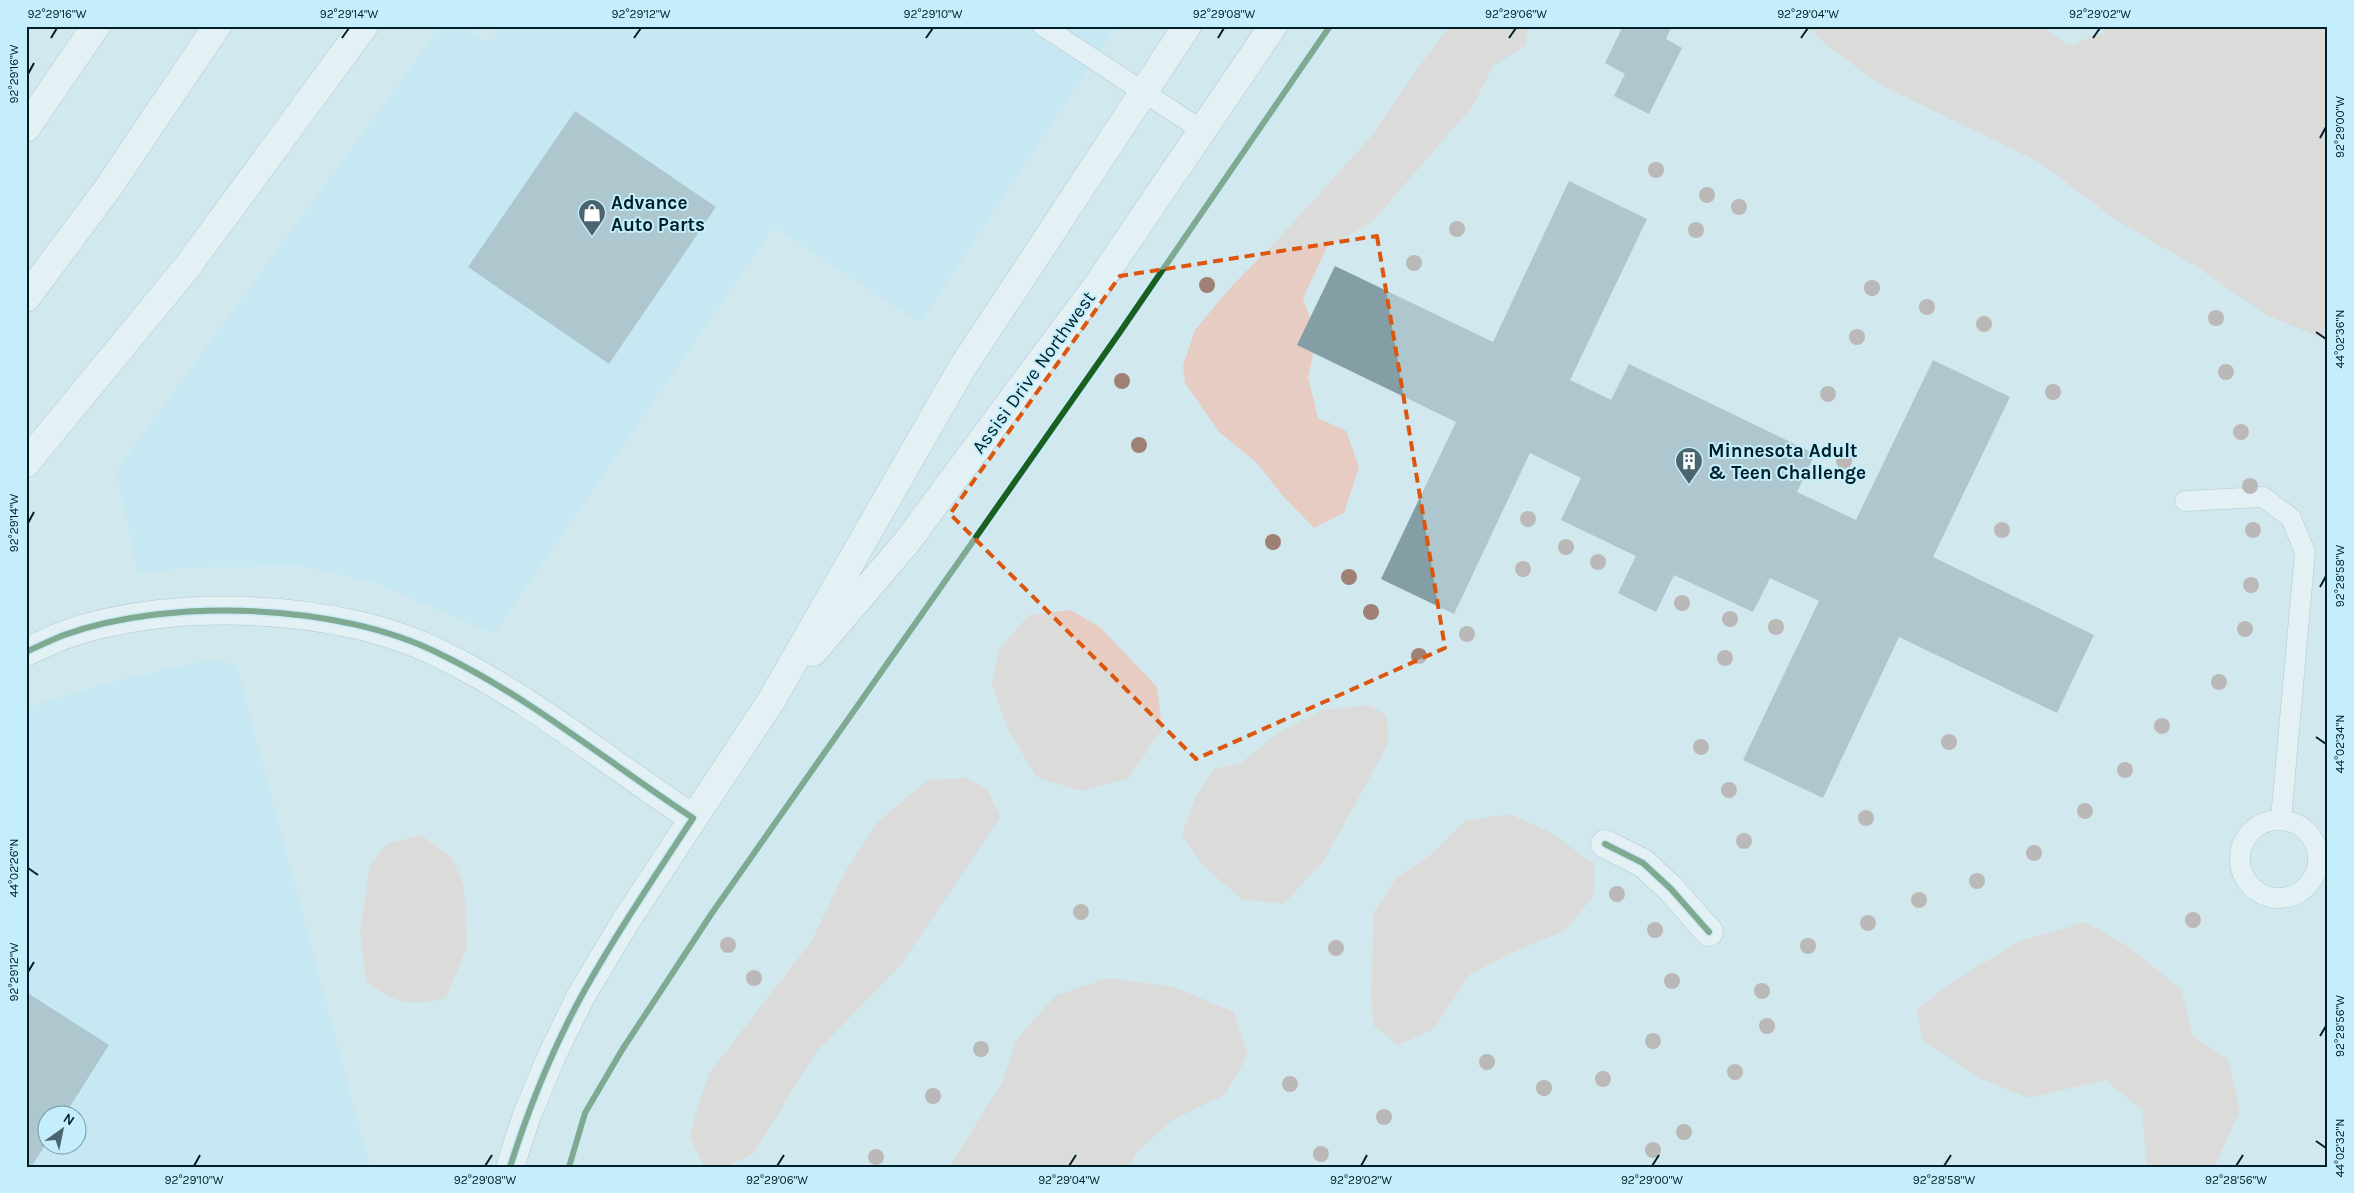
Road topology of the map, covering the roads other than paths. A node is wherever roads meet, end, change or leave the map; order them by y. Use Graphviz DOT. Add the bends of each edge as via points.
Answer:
graph roads {
  1 [pos="96,26"];
  2 [pos="217,26"];
  3 [pos="364,26"];
  4 [pos="1043,26"];
  5 [pos="1187,26"];
  6 [pos="1273,26"];
  7 [pos="1144,93"];
  8 [pos="26,128"];
  9 [pos="1203,130"];
  10 [pos="26,298"];
  11 [pos="26,463"];
  12 [pos="2185,501"];
  13 [pos="26,652"];
  14 [pos="771,701"];
  15 [pos="693,818"];
  16 [pos="2281,819"];
  17 [pos="1605,844"];
  18 [pos="1709,932"];
  19 [pos="510,1167"];
  1 -- 8 [label="main road"];
  2 -- 10 [label="main road" via="108,188"];
  3 -- 11 [label="main road" via="187,267"];
  4 -- 7 [label="lane"];
  5 -- 7 [label="main road, Assisi Drive Northwest"];
  6 -- 9 [label="main road, Assisi Drive Northwest"];
  7 -- 9 [label="lane"];
  7 -- 14 [label="main road, Assisi Drive Northwest" via="962,368"];
  9 -- 14 [label="main road, Assisi Drive Northwest" via="1096,287 906,543"];
  12 -- 16 [label="lane" via="2263,497 2291,518 2306,552"];
  13 -- 15 [label="main road" via="64,635 174,612 248,611 321,619 371,629 419,644 493,682 558,722"];
  14 -- 15 [label="main road, Assisi Drive Northwest"];
  15 -- 19 [label="main road, Assisi Drive Northwest" via="627,918 581,996 527,1114"];
  17 -- 18 [label="main road" via="1643,863"];
}
